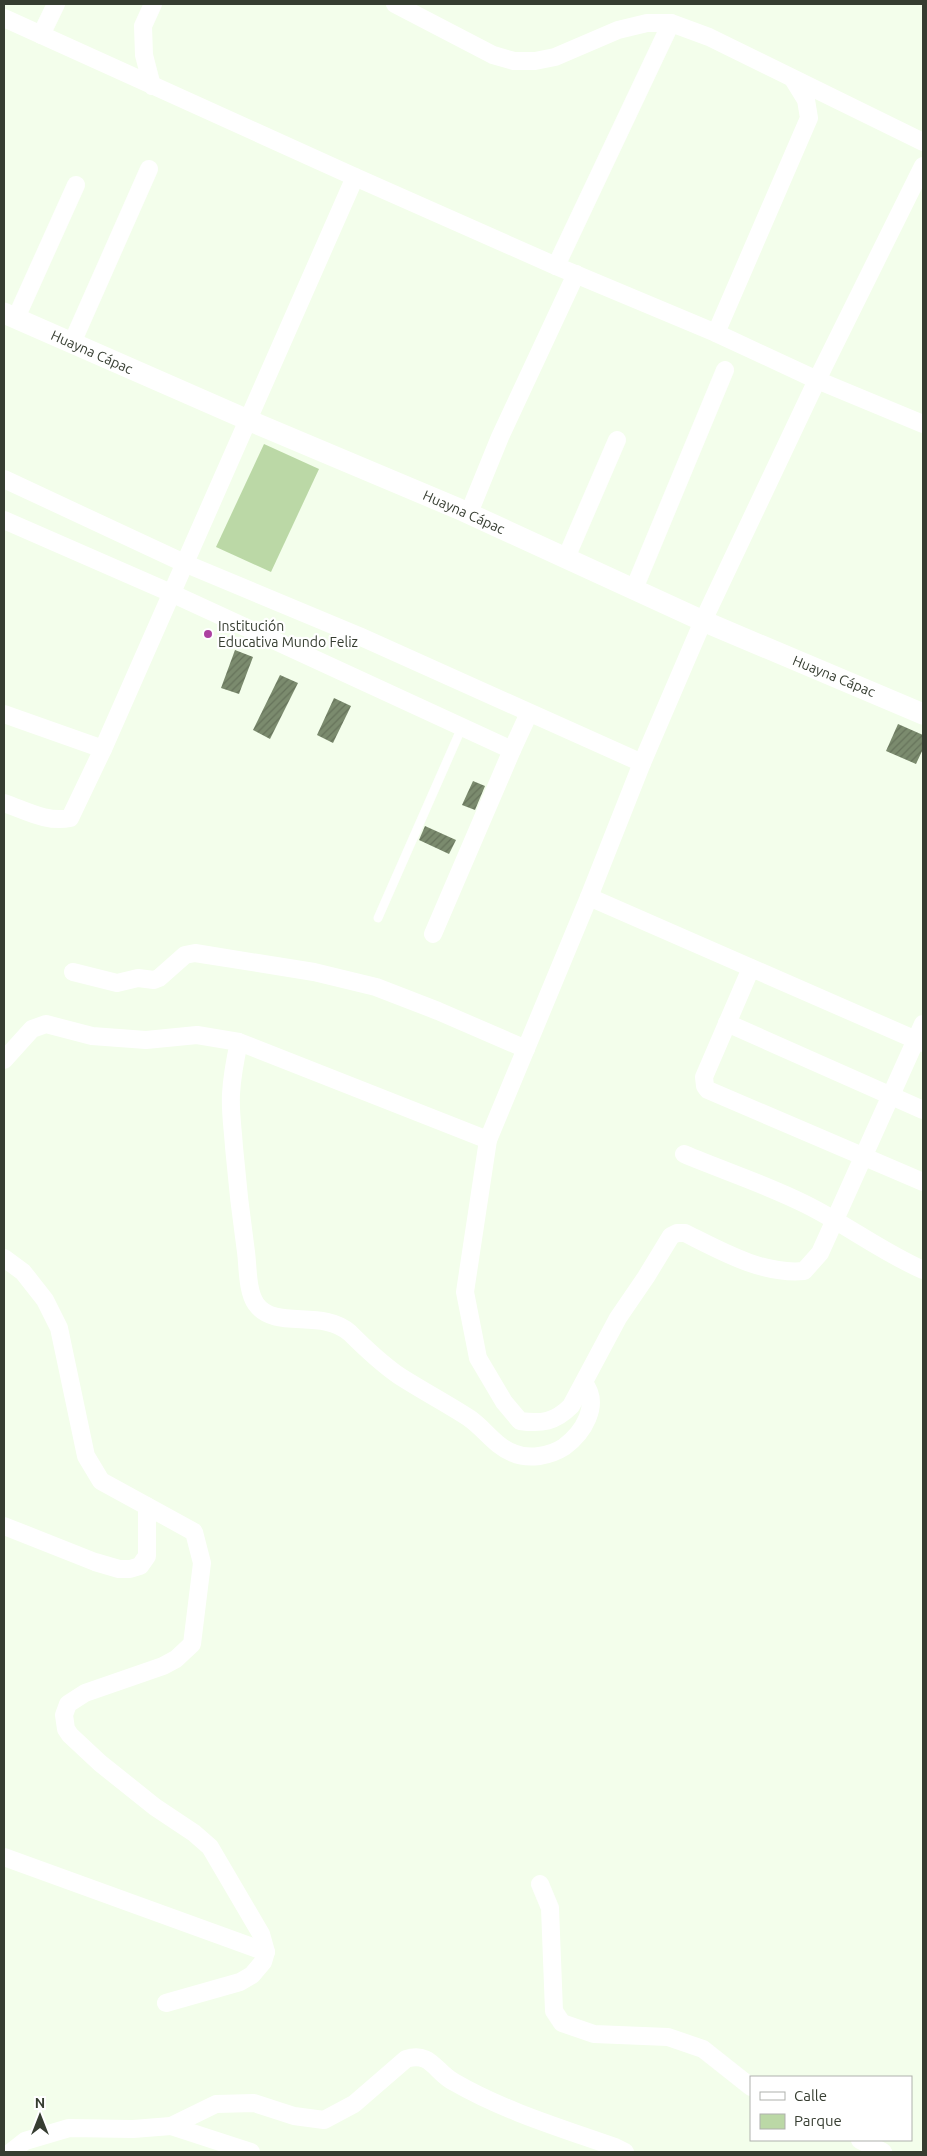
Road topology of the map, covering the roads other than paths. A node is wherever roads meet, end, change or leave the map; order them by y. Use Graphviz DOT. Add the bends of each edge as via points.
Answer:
graph roads {
  1 [pos="56,4"];
  2 [pos="153,4"];
  3 [pos="394,4"];
  4 [pos="4,18"];
  5 [pos="671,23"];
  6 [pos="41,36"];
  7 [pos="793,79"];
  8 [pos="152,86"];
  9 [pos="923,142"];
  10 [pos="923,166"];
  11 [pos="149,169"];
  12 [pos="355,178"];
  13 [pos="76,185"];
  14 [pos="556,266"];
  15 [pos="576,274"];
  16 [pos="10,315"];
  17 [pos="716,332"];
  18 [pos="72,343"];
  19 [pos="725,370"];
  20 [pos="818,380"];
  21 [pos="248,420"];
  22 [pos="923,424"];
  23 [pos="617,440"];
  24 [pos="4,479"];
  25 [pos="469,513"];
  26 [pos="4,520"];
  27 [pos="566,558"];
  28 [pos="184,562"];
  29 [pos="634,589"];
  30 [pos="171,593"];
  31 [pos="703,621"];
  32 [pos="529,713"];
  33 [pos="4,714"];
  34 [pos="923,714"];
  35 [pos="462,727"];
  36 [pos="103,749"];
  37 [pos="512,750"];
  38 [pos="642,763"];
  39 [pos="4,803"];
  40 [pos="589,897"];
  41 [pos="378,918"];
  42 [pos="433,934"];
  43 [pos="751,968"];
  44 [pos="73,972"];
  45 [pos="728,1023"];
  46 [pos="923,1024"];
  47 [pos="920,1041"];
  48 [pos="239,1042"];
  49 [pos="526,1049"];
  50 [pos="4,1060"];
  51 [pos="891,1095"];
  52 [pos="923,1110"];
  53 [pos="488,1140"];
  54 [pos="684,1154"];
  55 [pos="863,1156"];
  56 [pos="923,1182"];
  57 [pos="835,1219"];
  58 [pos="4,1258"];
  59 [pos="923,1270"];
  60 [pos="584,1383"];
  61 [pos="147,1506"];
  62 [pos="4,1526"];
  63 [pos="4,1857"];
  64 [pos="540,1884"];
  65 [pos="266,1952"];
  66 [pos="166,2004"];
  67 [pos="750,2086"];
  68 [pos="171,2126"];
  69 [pos="862,2141"];
  70 [pos="10,2152"];
  71 [pos="251,2152"];
  72 [pos="625,2152"];
  73 [pos="883,2152"];
  1 -- 6 [label="street"];
  2 -- 8 [label="street" via="143,26 144,55"];
  3 -- 5 [label="street" via="493,54 514,61 555,58 618,30 647,23"];
  4 -- 6 [label="street"];
  5 -- 7 [label="street" via="709,37"];
  5 -- 14 [label="street"];
  6 -- 8 [label="street"];
  7 -- 9 [label="street"];
  7 -- 17 [label="street" via="806,100 809,118"];
  8 -- 12 [label="street"];
  10 -- 20 [label="street"];
  11 -- 18 [label="street"];
  12 -- 14 [label="street"];
  12 -- 21 [label="street"];
  13 -- 16 [label="street"];
  14 -- 15 [label="street"];
  15 -- 17 [label="street"];
  15 -- 25 [label="street" via="500,437"];
  16 -- 18 [label="street, Huayna Cápac"];
  17 -- 20 [label="street"];
  18 -- 21 [label="street, Huayna Cápac"];
  19 -- 29 [label="street"];
  20 -- 22 [label="street"];
  20 -- 31 [label="street"];
  21 -- 25 [label="street, Huayna Cápac"];
  21 -- 28 [label="street"];
  23 -- 27 [label="street"];
  24 -- 28 [label="street"];
  25 -- 27 [label="street, Huayna Cápac"];
  26 -- 30 [label="street"];
  27 -- 29 [label="street, Huayna Cápac"];
  28 -- 30 [label="street"];
  28 -- 32 [label="street"];
  29 -- 31 [label="street, Huayna Cápac"];
  30 -- 35 [label="street"];
  30 -- 36 [label="street"];
  31 -- 34 [label="street, Huayna Cápac"];
  31 -- 38 [label="street"];
  32 -- 37 [label="street"];
  32 -- 38 [label="street"];
  33 -- 36 [label="street"];
  35 -- 37 [label="street"];
  35 -- 41 [label="lane"];
  36 -- 39 [label="street" via="70,818 49,819"];
  37 -- 42 [label="street"];
  38 -- 40 [label="street"];
  40 -- 43 [label="street"];
  40 -- 49 [label="street"];
  43 -- 45 [label="street"];
  43 -- 47 [label="street"];
  44 -- 49 [label="street" via="121,982 138,978 154,980 185,955 196,952 241,959 376,987"];
  45 -- 51 [label="street"];
  45 -- 55 [label="street" via="704,1077 708,1090"];
  46 -- 47 [label="street"];
  47 -- 51 [label="street"];
  48 -- 50 [label="street" via="197,1035 146,1040 92,1036 46,1024 32,1029"];
  48 -- 53 [label="street"];
  48 -- 60 [label="street" via="232,1078 231,1112 252,1296 259,1307 272,1316 336,1323 396,1374 471,1420 512,1453 522,1456 541,1456 561,1449 577,1434 591,1406 591,1395"];
  49 -- 53 [label="street"];
  51 -- 52 [label="street"];
  51 -- 55 [label="street"];
  53 -- 60 [label="street" via="465,1292 478,1358 504,1402 520,1421 547,1422 561,1416"];
  54 -- 57 [label="street"];
  55 -- 56 [label="street"];
  55 -- 57 [label="street"];
  57 -- 59 [label="street"];
  57 -- 60 [label="street" via="820,1253 804,1270 789,1272 728,1254 685,1233 671,1236 618,1318"];
  58 -- 61 [label="street" via="23,1272 45,1300 59,1328 86,1456 101,1481"];
  61 -- 62 [label="street" via="147,1556 140,1566 130,1569 95,1562"];
  61 -- 65 [label="street" via="194,1532 202,1563 192,1644 163,1666 85,1693 68,1704 64,1722 70,1735 121,1780 210,1847 262,1934"];
  63 -- 65 [label="street"];
  64 -- 67 [label="street" via="550,1908 554,2011 562,2023 594,2034 668,2037 703,2049"];
  65 -- 66 [label="street" via="257,1970 246,1979"];
  68 -- 70 [label="street" via="69,2128 25,2141"];
  68 -- 71 [label="street"];
  68 -- 72 [label="street" via="216,2104 254,2103 294,2116 324,2120 354,2104 406,2058 414,2056 424,2057 451,2081 472,2092"];
  69 -- 73 [label="street"];
}
